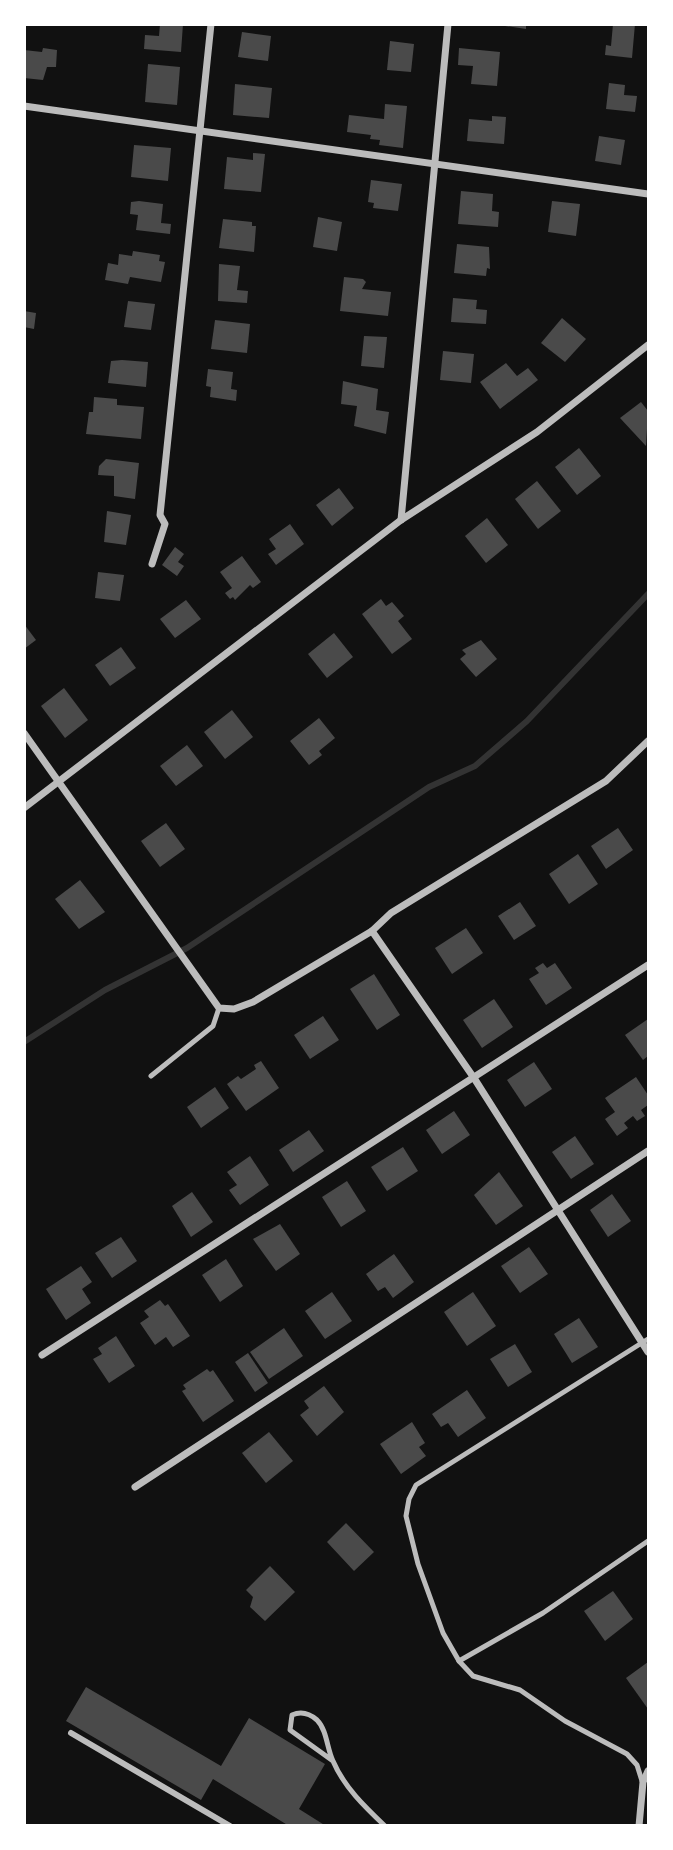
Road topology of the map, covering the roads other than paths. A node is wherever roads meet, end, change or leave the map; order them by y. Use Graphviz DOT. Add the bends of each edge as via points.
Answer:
graph roads {
  1 [pos="211,24"];
  2 [pos="448,24"];
  3 [pos="24,106"];
  4 [pos="202,131"];
  5 [pos="436,162"];
  6 [pos="649,194"];
  7 [pos="649,345"];
  8 [pos="401,520"];
  9 [pos="152,564"];
  10 [pos="24,733"];
  11 [pos="649,741"];
  12 [pos="59,782"];
  13 [pos="24,808"];
  14 [pos="372,931"];
  15 [pos="649,965"];
  16 [pos="219,1008"];
  17 [pos="152,1076"];
  18 [pos="474,1078"];
  19 [pos="649,1151"];
  20 [pos="558,1209"];
  21 [pos="645,1341"];
  22 [pos="649,1352"];
  23 [pos="42,1355"];
  24 [pos="135,1487"];
  25 [pos="649,1541"];
  26 [pos="459,1661"];
  27 [pos="71,1733"];
  28 [pos="333,1761"];
  29 [pos="649,1771"];
  30 [pos="643,1782"];
  31 [pos="230,1825"];
  32 [pos="386,1825"];
  33 [pos="639,1825"];
  1 -- 4 [label="street"];
  2 -- 5 [label="street"];
  3 -- 4 [label="street"];
  4 -- 5 [label="street"];
  4 -- 9 [label="street" via="160,515 165,524"];
  5 -- 6 [label="street"];
  5 -- 8 [label="street"];
  7 -- 8 [label="street" via="537,432"];
  8 -- 12 [label="street"];
  10 -- 12 [label="street"];
  11 -- 14 [label="street" via="606,781 391,913"];
  12 -- 13 [label="street"];
  12 -- 16 [label="street"];
  14 -- 16 [label="street" via="253,1002 234,1009"];
  14 -- 18 [label="street"];
  15 -- 18 [label="street"];
  16 -- 17 [label="lane" via="213,1026"];
  18 -- 20 [label="street"];
  18 -- 23 [label="street"];
  19 -- 20 [label="street"];
  20 -- 21 [label="street"];
  20 -- 24 [label="street"];
  21 -- 22 [label="street"];
  21 -- 26 [label="lane" via="416,1485 406,1516 443,1633"];
  25 -- 26 [label="lane" via="543,1613"];
  26 -- 30 [label="lane" via="473,1676 520,1690 565,1721 627,1754"];
  27 -- 31 [label="street"];
  28 -- 28 [label="lane" via="318,1721 308,1714 292,1715 290,1730"];
  28 -- 32 [label="lane" via="348,1787"];
  29 -- 30 [label="street"];
  30 -- 33 [label="street"];
}
